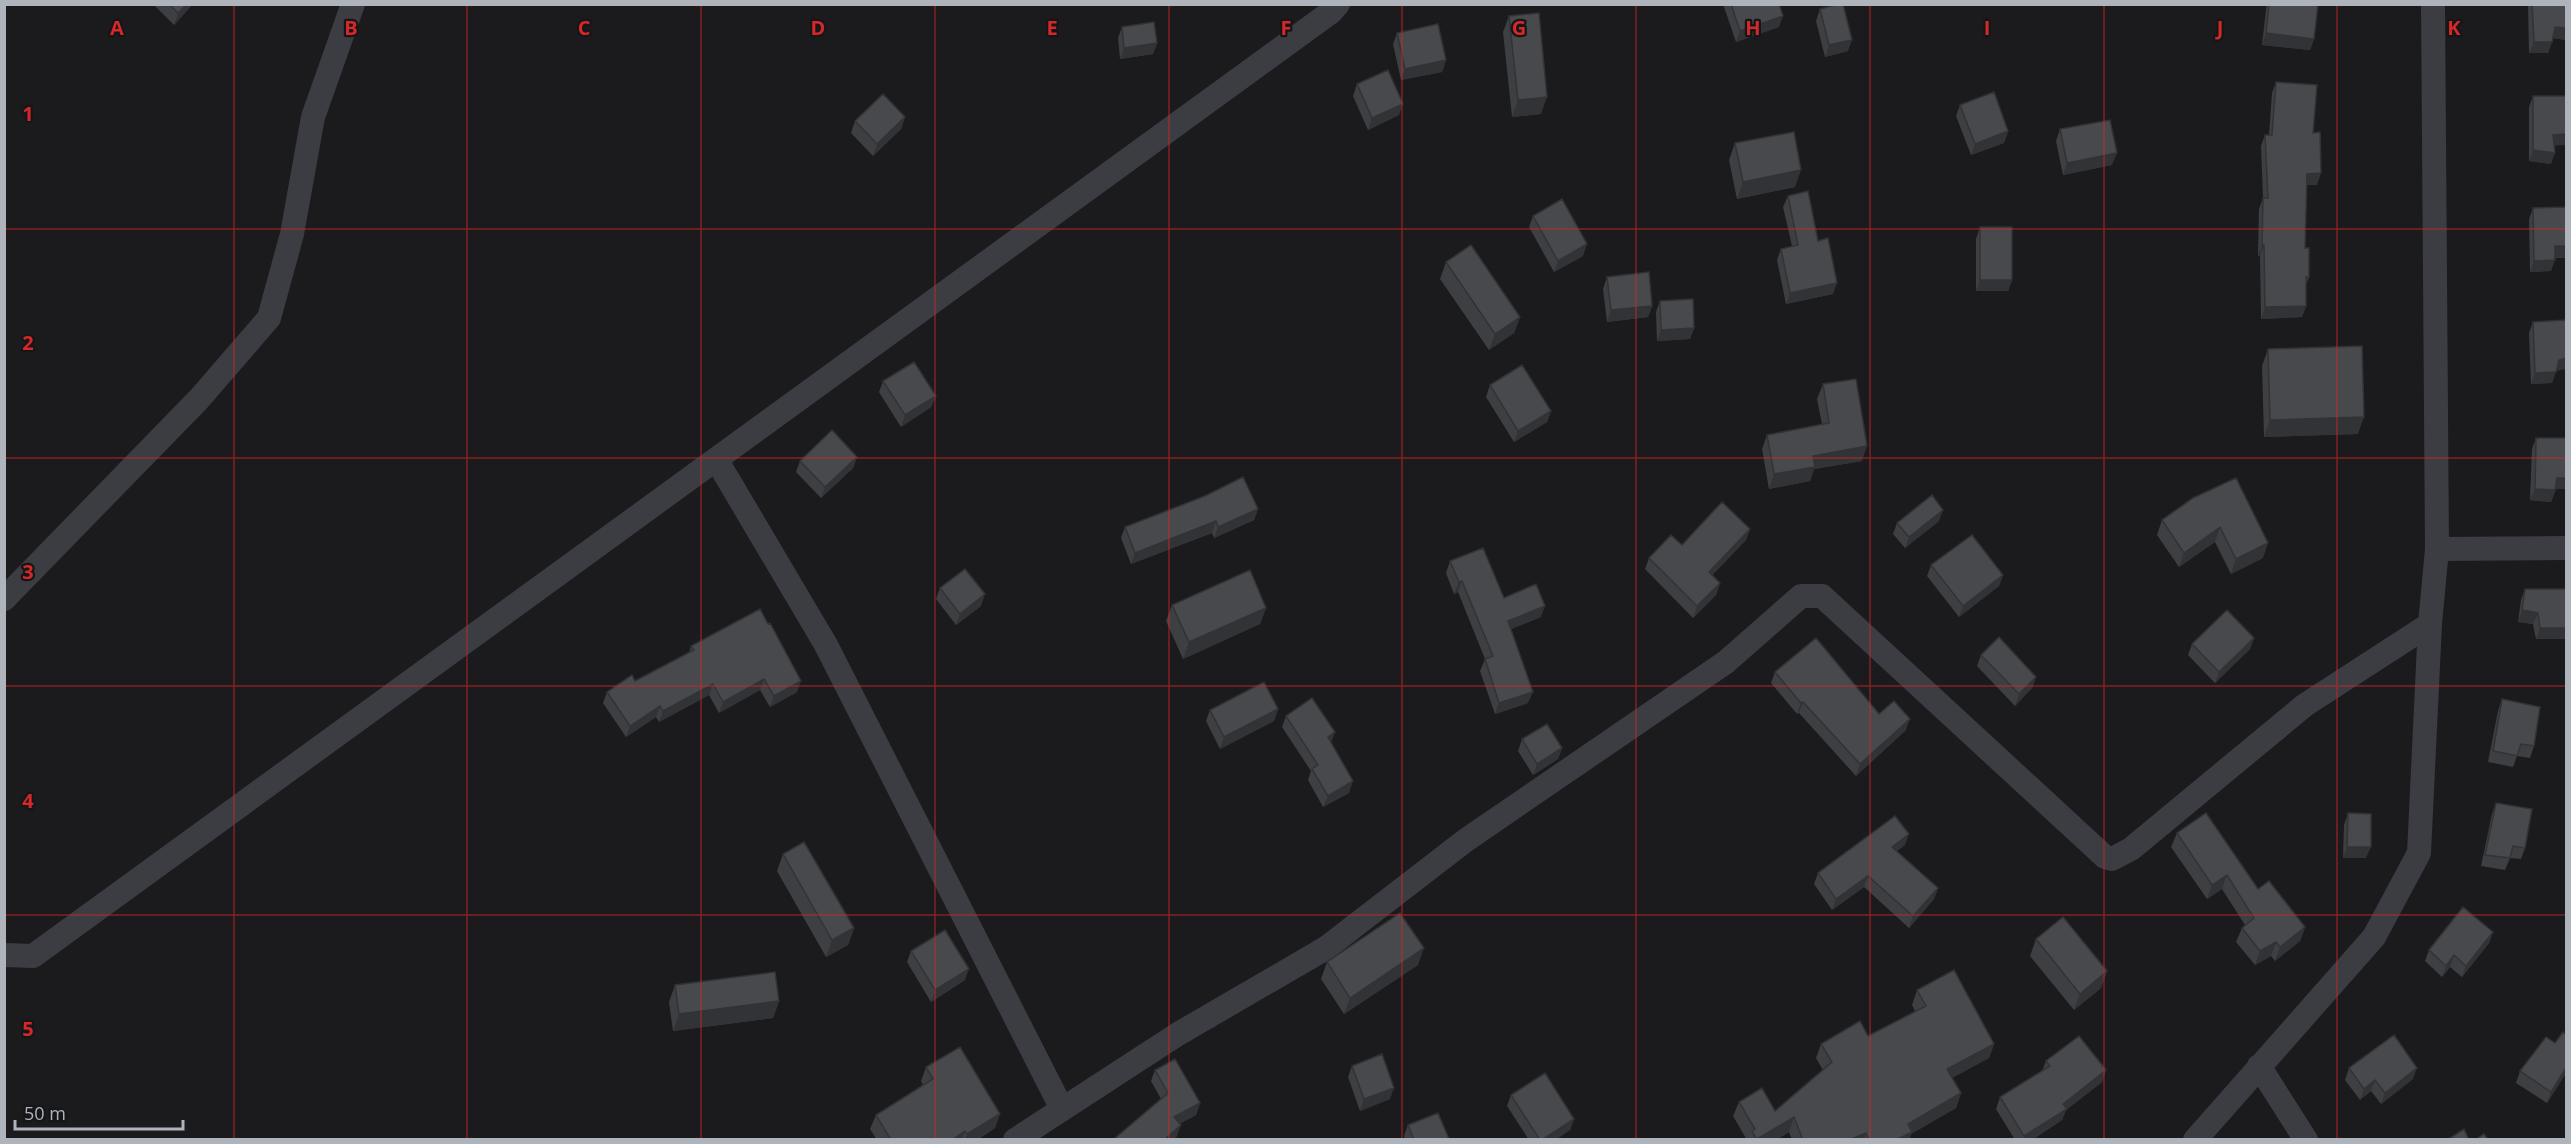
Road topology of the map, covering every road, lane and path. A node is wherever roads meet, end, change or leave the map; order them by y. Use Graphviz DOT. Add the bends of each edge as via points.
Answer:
graph roads {
  1 [pos="353,4"];
  2 [pos="1338,4"];
  3 [pos="2433,4"];
  4 [pos="716,459"];
  5 [pos="2566,548"];
  6 [pos="2437,549"];
  7 [pos="4,599"];
  8 [pos="2430,624"];
  9 [pos="4,955"];
  10 [pos="2259,1066"];
  11 [pos="1062,1109"];
  12 [pos="1015,1140"];
  13 [pos="2195,1140"];
  14 [pos="2306,1140"];
  1 -- 7 [label="street" via="313,117 292,234 268,318 199,399"];
  2 -- 4 [label="street"];
  3 -- 6 [label="street"];
  4 -- 9 [label="street" via="33,956"];
  4 -- 11 [label="street" via="826,645"];
  5 -- 6 [label="street"];
  6 -- 8 [label="street"];
  8 -- 10 [label="street" via="2418,853 2374,937"];
  8 -- 11 [label="street" via="2305,705 2131,849 2112,859 2105,857 1822,596 1801,596 1726,662 1466,840 1326,948 1178,1034"];
  10 -- 13 [label="street"];
  10 -- 14 [label="street"];
  11 -- 12 [label="street"];
}
